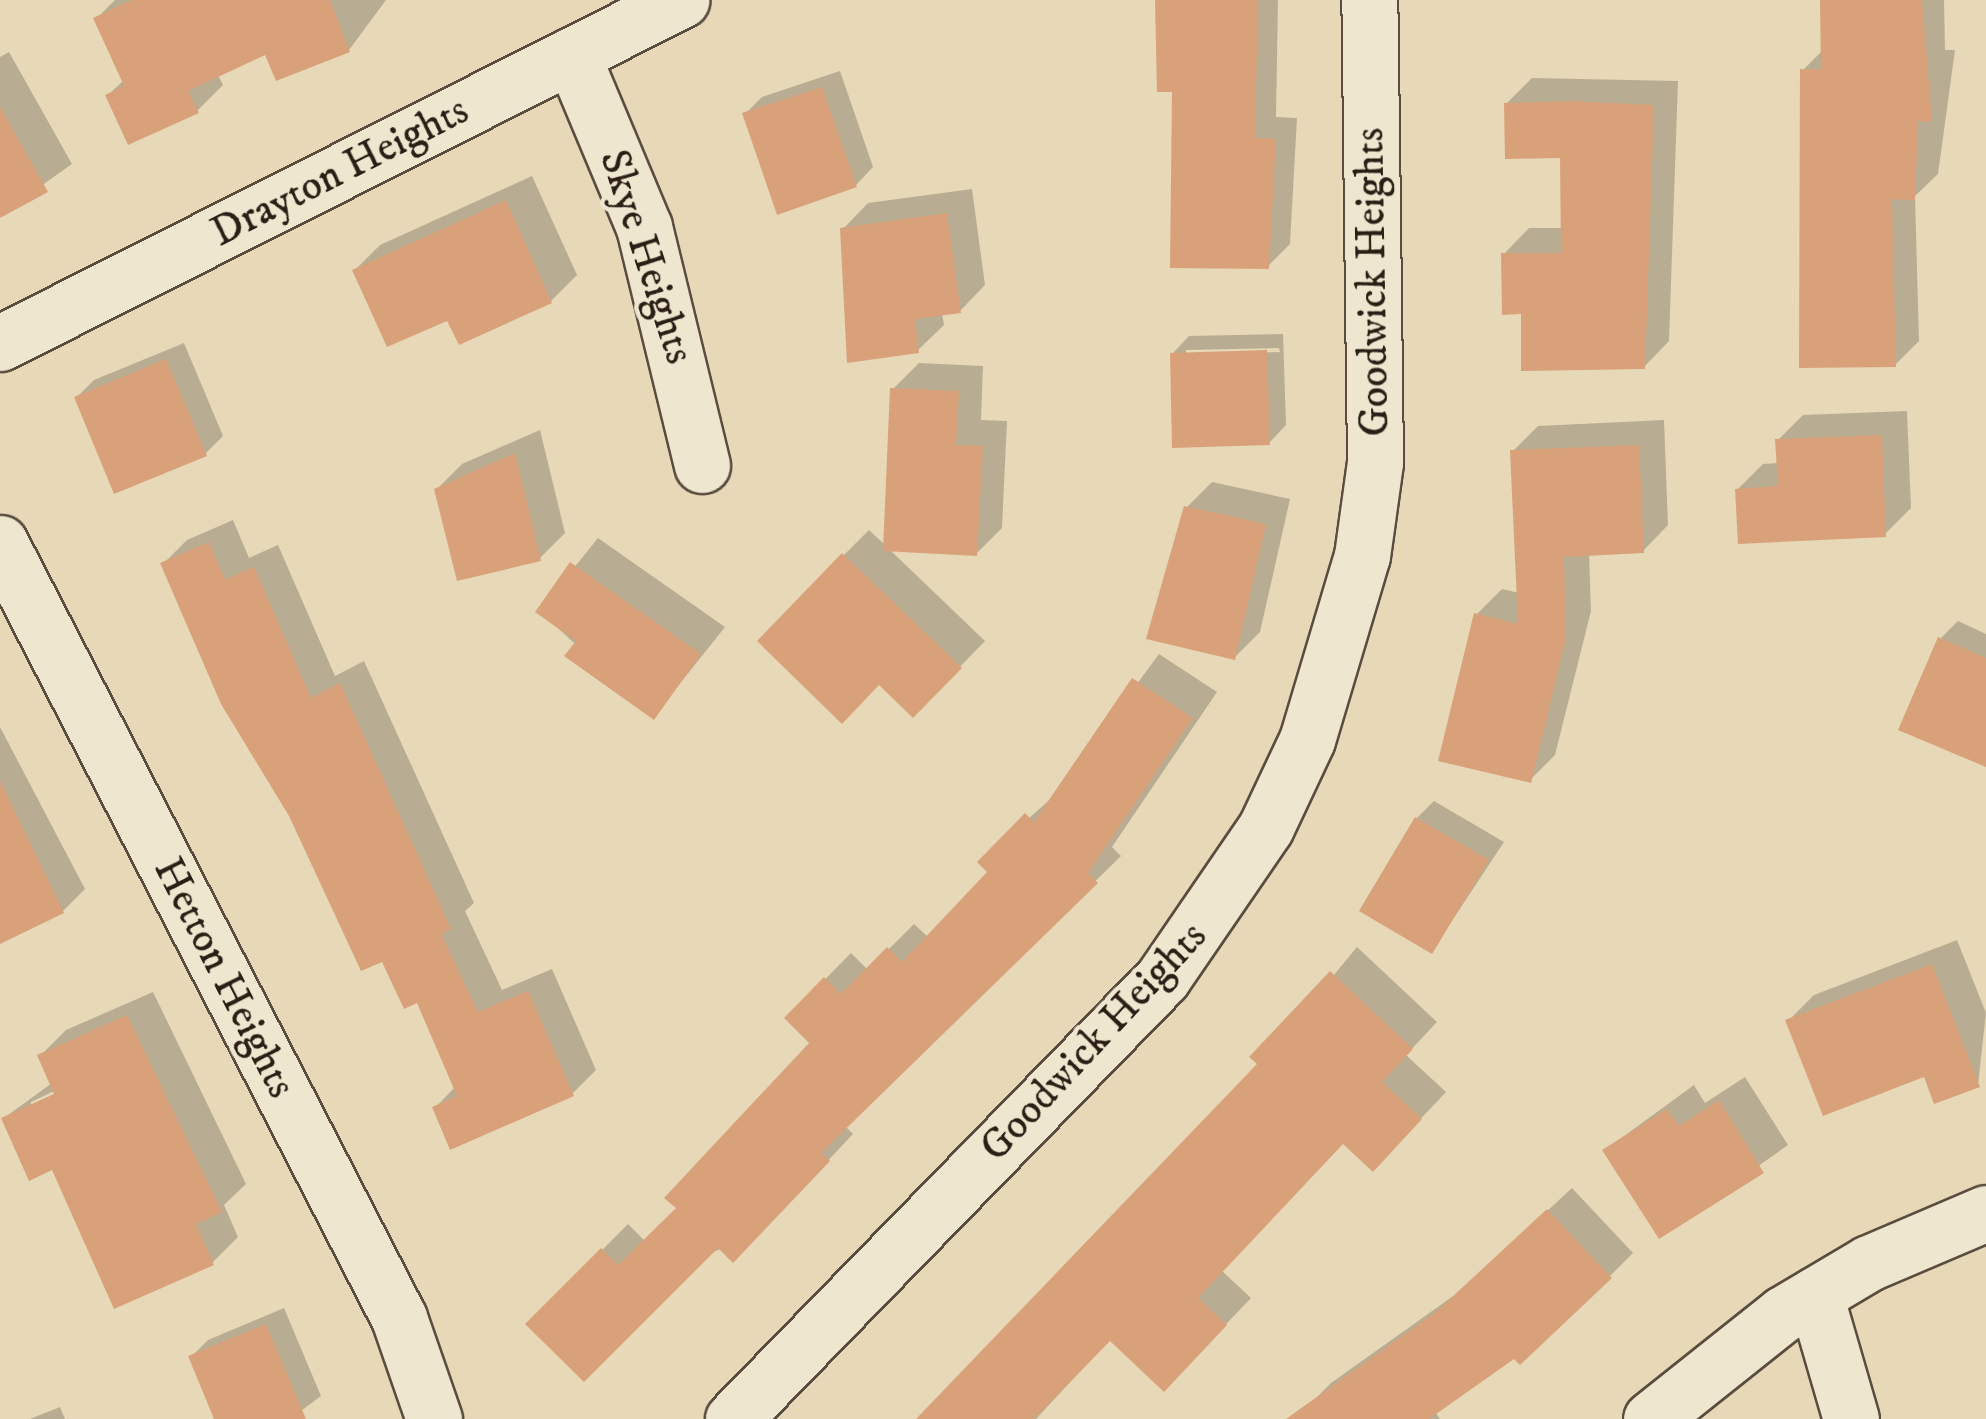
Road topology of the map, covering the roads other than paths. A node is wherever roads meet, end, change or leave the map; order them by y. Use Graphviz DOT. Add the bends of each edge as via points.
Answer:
graph roads {
  1 [pos="681,0"];
  2 [pos="1369,0"];
  3 [pos="572,55"];
  4 [pos="0,343"];
  5 [pos="702,465"];
  6 [pos="0,542"];
  7 [pos="1986,1213"];
  8 [pos="1815,1295"];
  9 [pos="434,1419"];
  10 [pos="733,1419"];
  11 [pos="1651,1419"];
  12 [pos="1851,1419"];
  1 -- 3 [label="street, Drayton Heights"];
  2 -- 10 [label="street, Goodwick Heights" via="1375,462 1353,594 1308,740 1246,859 1162,978"];
  3 -- 4 [label="street, Drayton Heights"];
  3 -- 5 [label="street, Skye Heights" via="644,227"];
  6 -- 9 [label="street, Hetton Heights" via="399,1318"];
  7 -- 8 [label="street"];
  8 -- 11 [label="street"];
  8 -- 12 [label="street"];
}
